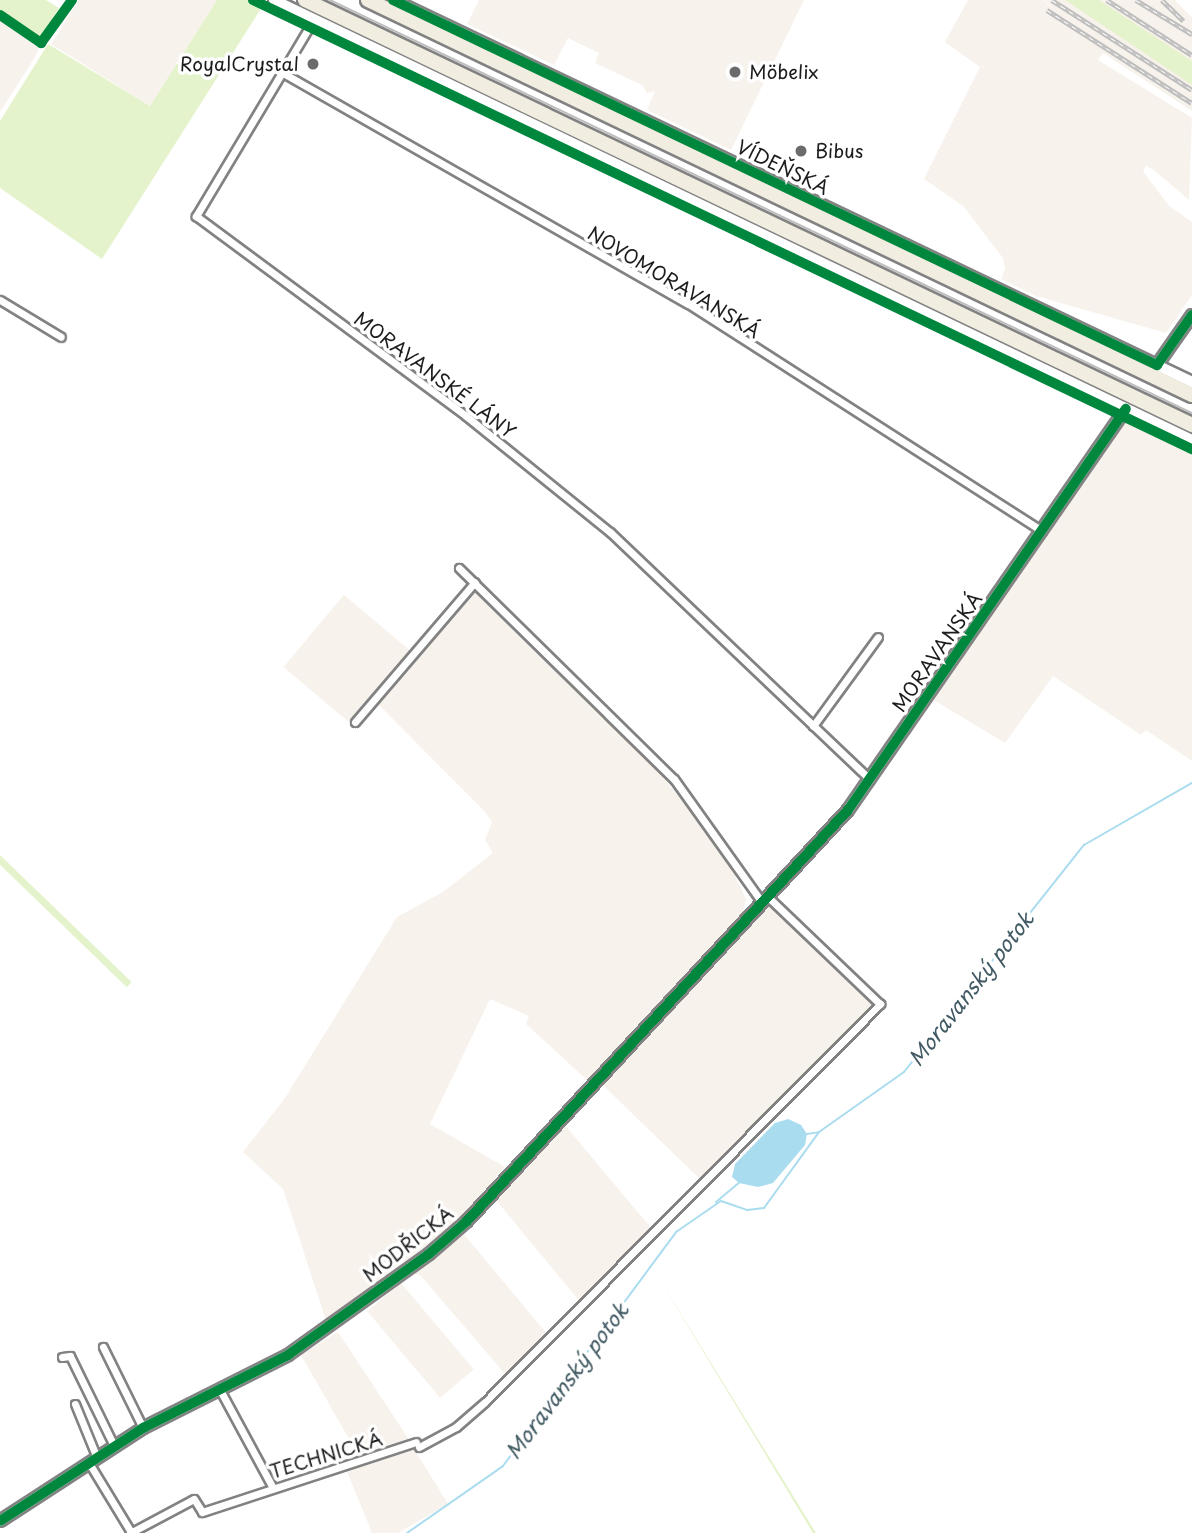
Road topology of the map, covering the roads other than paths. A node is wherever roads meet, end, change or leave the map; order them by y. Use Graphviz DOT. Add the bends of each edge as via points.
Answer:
graph roads {
  1 [pos="274,0"];
  2 [pos="305,0"];
  3 [pos="368,0"];
  4 [pos="393,0"];
  5 [pos="314,19"];
  6 [pos="283,73"];
  7 [pos="793,202"];
  8 [pos="929,256"];
  9 [pos="0,300"];
  10 [pos="1192,315"];
  11 [pos="61,337"];
  12 [pos="1157,365"];
  13 [pos="1192,382"];
  14 [pos="1192,395"];
  15 [pos="1126,409"];
  16 [pos="1192,425"];
  17 [pos="1192,440"];
  18 [pos="1042,531"];
  19 [pos="459,568"];
  20 [pos="474,582"];
  21 [pos="878,637"];
  22 [pos="355,722"];
  23 [pos="813,726"];
  24 [pos="870,780"];
  25 [pos="764,898"];
  26 [pos="103,1346"];
  27 [pos="62,1357"];
  28 [pos="220,1391"];
  29 [pos="75,1404"];
  30 [pos="143,1428"];
  31 [pos="114,1446"];
  32 [pos="93,1460"];
  33 [pos="273,1488"];
  34 [pos="0,1521"];
  35 [pos="131,1533"];
  1 -- 5 [label="street"];
  2 -- 16 [label="highway"];
  3 -- 7 [label="highway, VÍDEŇSKÁ"];
  4 -- 8 [label="street, VÍDEŇSKÁ"];
  5 -- 6 [label="street, MORAVANSKÉ LÁNY"];
  5 -- 15 [label="street"];
  6 -- 18 [label="street, NOVOMORAVANSKÁ" via="687,303"];
  6 -- 23 [label="street, MORAVANSKÉ LÁNY" via="196,216 466,416 610,532"];
  7 -- 8 [label="highway"];
  7 -- 14 [label="highway, VÍDEŇSKÁ"];
  8 -- 12 [label="street, VÍDEŇSKÁ"];
  9 -- 11 [label="street"];
  10 -- 12 [label="street"];
  12 -- 13 [label="street, VÍDEŇSKÁ"];
  15 -- 17 [label="street"];
  15 -- 18 [label="street, MORAVANSKÁ"];
  18 -- 24 [label="street, MORAVANSKÁ"];
  19 -- 20 [label="street"];
  20 -- 22 [label="street"];
  20 -- 25 [label="street" via="674,779"];
  21 -- 23 [label="street"];
  23 -- 24 [label="street, MORAVANSKÉ LÁNY"];
  24 -- 25 [label="street, MORAVANSKÁ"];
  25 -- 28 [label="street, MODŘICKÁ" via="467,1221 429,1254 288,1355"];
  25 -- 33 [label="street, TECHNICKÁ" via="880,1004 456,1427 417,1444"];
  26 -- 30 [label="street"];
  27 -- 31 [label="street" via="70,1356"];
  28 -- 30 [label="street, MODŘICKÁ"];
  28 -- 33 [label="street"];
  29 -- 32 [label="street"];
  30 -- 31 [label="street, MODŘICKÁ"];
  31 -- 32 [label="street, MODŘICKÁ"];
  32 -- 34 [label="street, MODŘICKÁ"];
  32 -- 35 [label="street"];
  33 -- 35 [label="street, TECHNICKÁ" via="202,1512 194,1499"];
}
